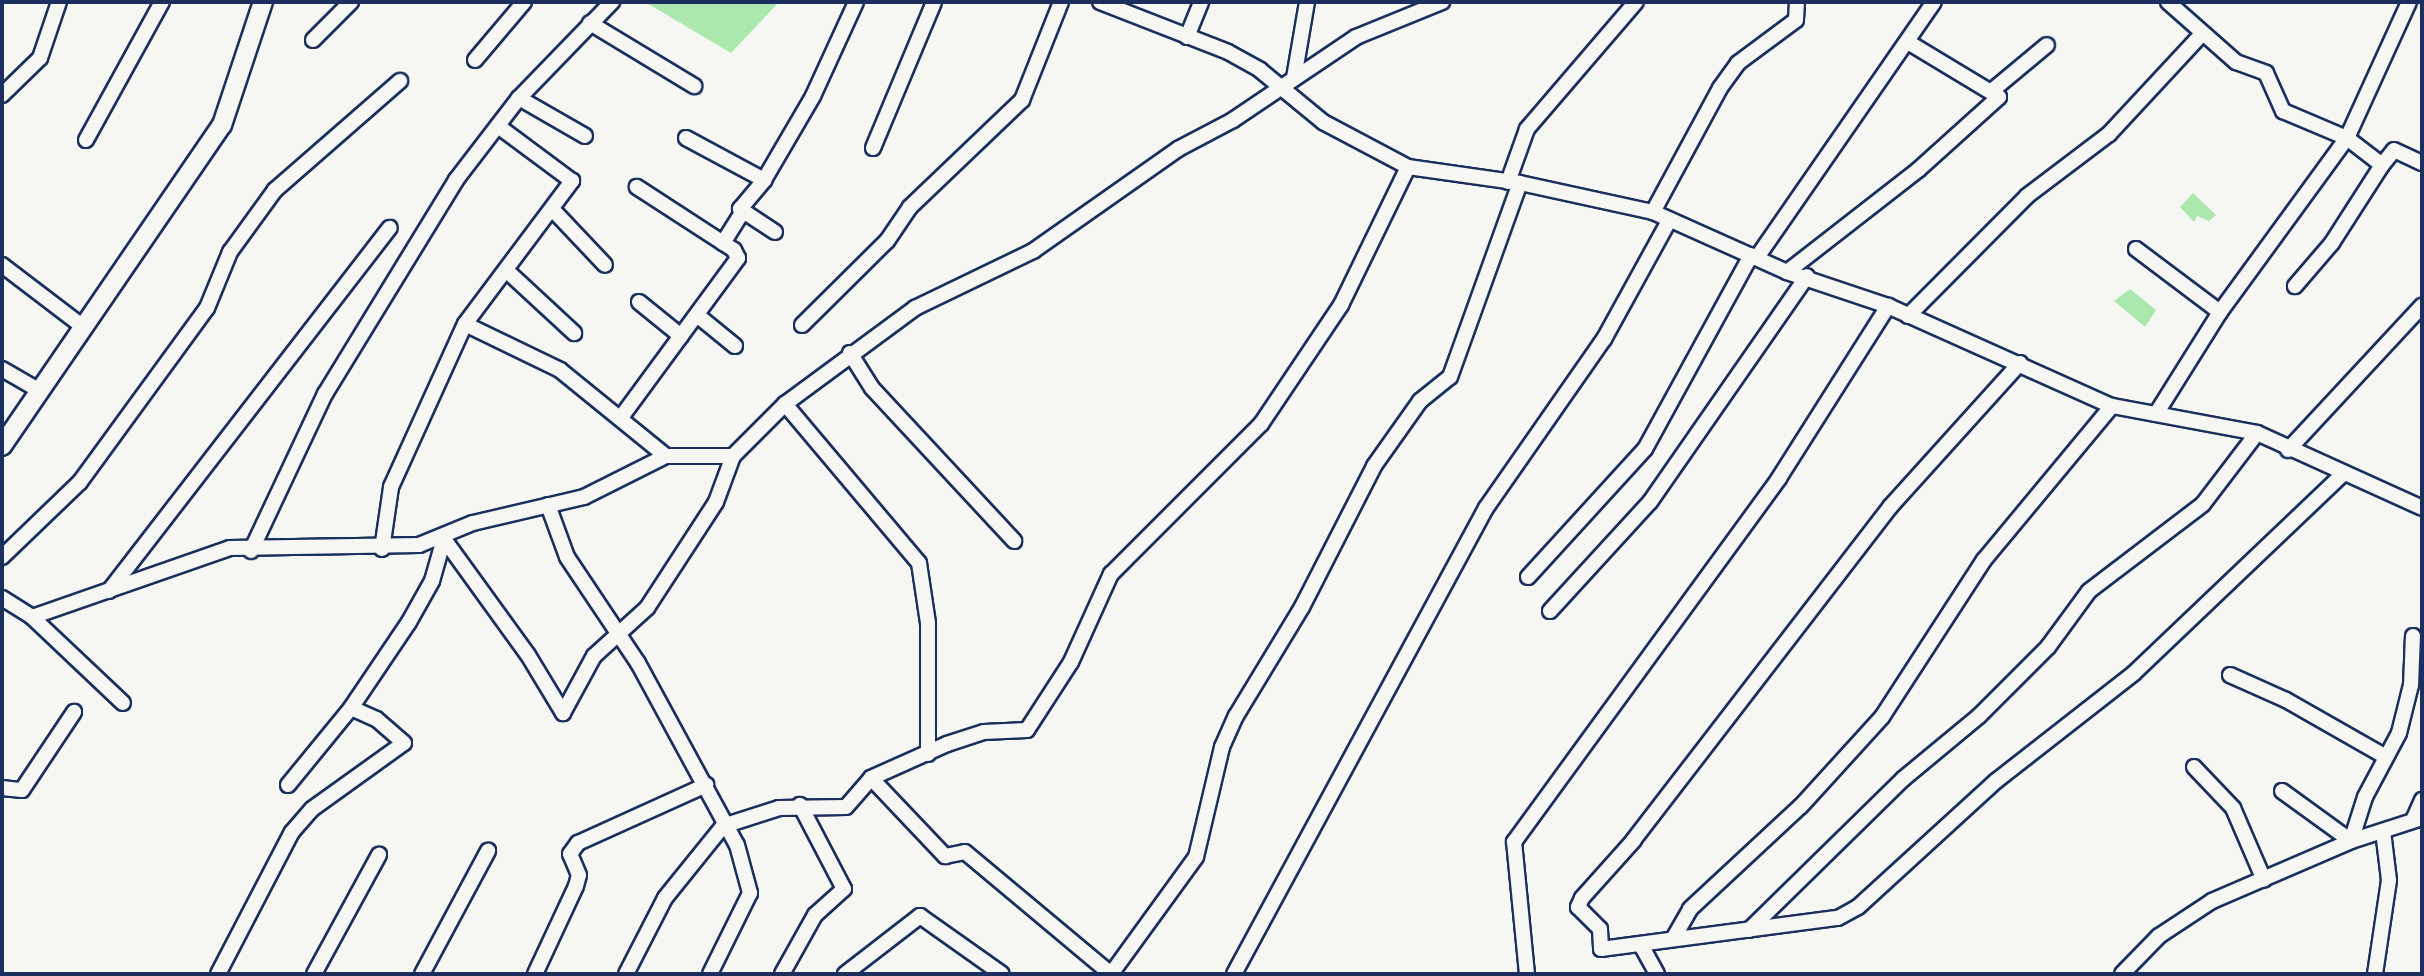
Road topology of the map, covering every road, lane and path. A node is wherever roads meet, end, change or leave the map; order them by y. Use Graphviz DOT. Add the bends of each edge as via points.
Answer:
graph roads {
  1 [pos="59,2"];
  2 [pos="162,2"];
  3 [pos="263,2"];
  4 [pos="351,2"];
  5 [pos="524,2"];
  6 [pos="612,2"];
  7 [pos="856,2"];
  8 [pos="934,2"];
  9 [pos="1061,2"];
  10 [pos="1100,2"];
  11 [pos="1201,2"];
  12 [pos="1307,2"];
  13 [pos="1442,2"];
  14 [pos="1636,2"];
  15 [pos="1797,2"];
  16 [pos="1934,2"];
  17 [pos="2168,2"];
  18 [pos="2409,2"];
  19 [pos="590,23"];
  20 [pos="2202,34"];
  21 [pos="1187,37"];
  22 [pos="313,40"];
  23 [pos="1908,42"];
  24 [pos="2047,45"];
  25 [pos="475,60"];
  26 [pos="400,81"];
  27 [pos="1288,83"];
  28 [pos="694,86"];
  29 [pos="1993,90"];
  30 [pos="2,95"];
  31 [pos="519,98"];
  32 [pos="498,126"];
  33 [pos="585,136"];
  34 [pos="686,138"];
  35 [pos="2347,138"];
  36 [pos="86,140"];
  37 [pos="873,148"];
  38 [pos="2422,163"];
  39 [pos="2382,165"];
  40 [pos="1408,167"];
  41 [pos="764,180"];
  42 [pos="1514,183"];
  43 [pos="637,187"];
  44 [pos="554,211"];
  45 [pos="1653,212"];
  46 [pos="741,214"];
  47 [pos="1669,221"];
  48 [pos="390,228"];
  49 [pos="775,232"];
  50 [pos="723,243"];
  51 [pos="2136,249"];
  52 [pos="1754,255"];
  53 [pos="2,265"];
  54 [pos="605,265"];
  55 [pos="506,270"];
  56 [pos="1787,272"];
  57 [pos="1807,276"];
  58 [pos="2295,286"];
  59 [pos="639,302"];
  60 [pos="1888,306"];
  61 [pos="2422,306"];
  62 [pos="2220,312"];
  63 [pos="697,315"];
  64 [pos="1908,316"];
  65 [pos="465,324"];
  66 [pos="802,325"];
  67 [pos="82,326"];
  68 [pos="574,333"];
  69 [pos="681,336"];
  70 [pos="735,346"];
  71 [pos="850,353"];
  72 [pos="2020,363"];
  73 [pos="2,369"];
  74 [pos="40,391"];
  75 [pos="785,404"];
  76 [pos="2112,406"];
  77 [pos="2156,414"];
  78 [pos="622,416"];
  79 [pos="2257,433"];
  80 [pos="2,446"];
  81 [pos="2288,450"];
  82 [pos="666,456"];
  83 [pos="733,456"];
  84 [pos="2344,473"];
  85 [pos="548,505"];
  86 [pos="2422,508"];
  87 [pos="444,539"];
  88 [pos="1014,541"];
  89 [pos="382,549"];
  90 [pos="251,551"];
  91 [pos="2,557"];
  92 [pos="1528,577"];
  93 [pos="108,592"];
  94 [pos="2,598"];
  95 [pos="1550,611"];
  96 [pos="32,617"];
  97 [pos="617,633"];
  98 [pos="2413,636"];
  99 [pos="2230,675"];
  100 [pos="123,703"];
  101 [pos="351,708"];
  102 [pos="74,712"];
  103 [pos="928,754"];
  104 [pos="2386,757"];
  105 [pos="2194,767"];
  106 [pos="871,778"];
  107 [pos="288,785"];
  108 [pos="706,785"];
  109 [pos="3,790"];
  110 [pos="2282,791"];
  111 [pos="2422,800"];
  112 [pos="800,805"];
  113 [pos="2418,818"];
  114 [pos="723,826"];
  115 [pos="2383,831"];
  116 [pos="2351,841"];
  117 [pos="488,851"];
  118 [pos="379,855"];
  119 [pos="2264,880"];
  120 [pos="1749,930"];
  121 [pos="1673,939"];
  122 [pos="1641,945"];
  123 [pos="218,974"];
  124 [pos="314,974"];
  125 [pos="422,974"];
  126 [pos="535,974"];
  127 [pos="626,974"];
  128 [pos="710,974"];
  129 [pos="782,974"];
  130 [pos="845,974"];
  131 [pos="1002,974"];
  132 [pos="1111,974"];
  133 [pos="1234,974"];
  134 [pos="1527,974"];
  135 [pos="1657,974"];
  136 [pos="2122,974"];
  137 [pos="2375,974"];
  1 -- 30 [label="street" via="40,58"];
  2 -- 36 [label="street"];
  3 -- 67 [label="street" via="222,125"];
  4 -- 22 [label="street"];
  5 -- 25 [label="street"];
  6 -- 19 [label="street"];
  7 -- 41 [label="street" via="813,96"];
  8 -- 37 [label="street"];
  9 -- 66 [label="street" via="1022,100 910,207 887,241"];
  10 -- 21 [label="street"];
  11 -- 21 [label="street"];
  12 -- 27 [label="street"];
  13 -- 27 [label="street" via="1356,37"];
  14 -- 42 [label="street" via="1527,129"];
  15 -- 45 [label="street" via="1796,20 1738,63 1720,88"];
  16 -- 23 [label="street"];
  17 -- 20 [label="street"];
  18 -- 35 [label="street"];
  19 -- 28 [label="street"];
  19 -- 31 [label="street"];
  20 -- 35 [label="street" via="2236,62 2266,73 2283,111"];
  20 -- 64 [label="street" via="2109,134 2027,196"];
  21 -- 27 [label="street"];
  23 -- 29 [label="street"];
  23 -- 52 [label="street"];
  24 -- 29 [label="street"];
  26 -- 91 [label="street" via="275,190 230,252 207,308 89,469"];
  27 -- 40 [label="street" via="1323,122"];
  27 -- 71 [label="street" via="1178,149 1033,251 915,308"];
  29 -- 56 [label="street" via="1999,97 1968,130"];
  31 -- 32 [label="street"];
  31 -- 33 [label="street"];
  32 -- 44 [label="street" via="572,181"];
  32 -- 90 [label="street" via="456,180 325,394"];
  34 -- 41 [label="street"];
  35 -- 39 [label="street"];
  35 -- 62 [label="street"];
  38 -- 39 [label="street" via="2394,150"];
  39 -- 58 [label="street" via="2332,243"];
  40 -- 42 [label="street"];
  40 -- 103 [label="street" via="1341,305 1261,424 1111,574 1071,662 1027,730 984,732"];
  41 -- 46 [label="street"];
  42 -- 45 [label="street"];
  42 -- 132 [label="street" via="1450,377 1420,401 1374,466 1227,737 1196,857"];
  43 -- 50 [label="street"];
  44 -- 54 [label="street"];
  44 -- 55 [label="street"];
  45 -- 47 [label="street"];
  46 -- 49 [label="street"];
  46 -- 50 [label="street"];
  47 -- 52 [label="street"];
  47 -- 133 [label="street" via="1604,339 1551,409 1479,521"];
  48 -- 93 [label="street"];
  50 -- 63 [label="street" via="738,258"];
  51 -- 62 [label="street"];
  52 -- 56 [label="street"];
  52 -- 92 [label="street" via="1645,449"];
  53 -- 67 [label="street"];
  55 -- 65 [label="street"];
  55 -- 68 [label="street"];
  56 -- 57 [label="street"];
  57 -- 60 [label="street"];
  57 -- 95 [label="street" via="1650,502"];
  59 -- 69 [label="street"];
  60 -- 64 [label="street"];
  60 -- 134 [label="street" via="1779,478 1514,842"];
  61 -- 81 [label="street"];
  62 -- 77 [label="street"];
  63 -- 69 [label="street"];
  63 -- 70 [label="street"];
  64 -- 72 [label="street"];
  65 -- 78 [label="street" via="560,370"];
  65 -- 89 [label="street" via="391,487"];
  67 -- 74 [label="street"];
  69 -- 78 [label="street"];
  71 -- 75 [label="street"];
  71 -- 88 [label="street" via="897,417"];
  72 -- 76 [label="street"];
  72 -- 122 [label="street" via="1890,507 1634,840 1582,898 1578,907 1600,929 1601,949"];
  73 -- 74 [label="street"];
  74 -- 80 [label="street"];
  75 -- 83 [label="street"];
  75 -- 103 [label="street" via="919,563 928,623"];
  76 -- 77 [label="street"];
  76 -- 121 [label="street" via="1984,560 1882,717 1801,806 1690,909"];
  77 -- 79 [label="street"];
  78 -- 82 [label="street"];
  79 -- 81 [label="street"];
  79 -- 120 [label="street" via="2203,504 2089,591 2048,647 1979,716 1903,779"];
  81 -- 84 [label="street"];
  82 -- 83 [label="street"];
  82 -- 85 [label="street" via="584,497"];
  83 -- 97 [label="street" via="716,502 647,608"];
  84 -- 86 [label="street"];
  84 -- 120 [label="street" via="2134,673 1996,781 1858,907 1838,918"];
  85 -- 87 [label="street" via="473,523"];
  85 -- 97 [label="street" via="567,557"];
  87 -- 89 [label="street"];
  87 -- 97 [label="street" via="563,713 594,656"];
  87 -- 101 [label="street" via="417,609"];
  89 -- 90 [label="street"];
  90 -- 93 [label="street" via="230,548"];
  93 -- 96 [label="street"];
  94 -- 96 [label="street"];
  96 -- 100 [label="street"];
  97 -- 108 [label="street"];
  98 -- 104 [label="street" via="2411,685 2399,733"];
  99 -- 104 [label="street"];
  101 -- 107 [label="street"];
  101 -- 123 [label="street" via="376,719 404,743 312,809 292,832"];
  102 -- 109 [label="street" via="22,790"];
  103 -- 106 [label="street"];
  104 -- 116 [label="street"];
  105 -- 119 [label="street" via="2233,808"];
  106 -- 112 [label="street" via="846,807 819,810"];
  106 -- 132 [label="street" via="945,856 965,852"];
  108 -- 114 [label="street"];
  108 -- 126 [label="street" via="578,843 570,854 579,875 576,886"];
  110 -- 116 [label="street"];
  111 -- 113 [label="street"];
  112 -- 114 [label="street" via="749,814"];
  112 -- 129 [label="street" via="844,889 815,915"];
  113 -- 115 [label="street"];
  114 -- 127 [label="street" via="665,898"];
  114 -- 128 [label="street" via="737,845 750,893"];
  115 -- 116 [label="street"];
  115 -- 137 [label="street" via="2389,880"];
  116 -- 119 [label="street"];
  117 -- 125 [label="street"];
  118 -- 124 [label="street"];
  119 -- 136 [label="street" via="2212,901 2159,936"];
  120 -- 121 [label="street"];
  121 -- 122 [label="street"];
  122 -- 135 [label="street"];
  130 -- 131 [label="street" via="920,916"];
}
